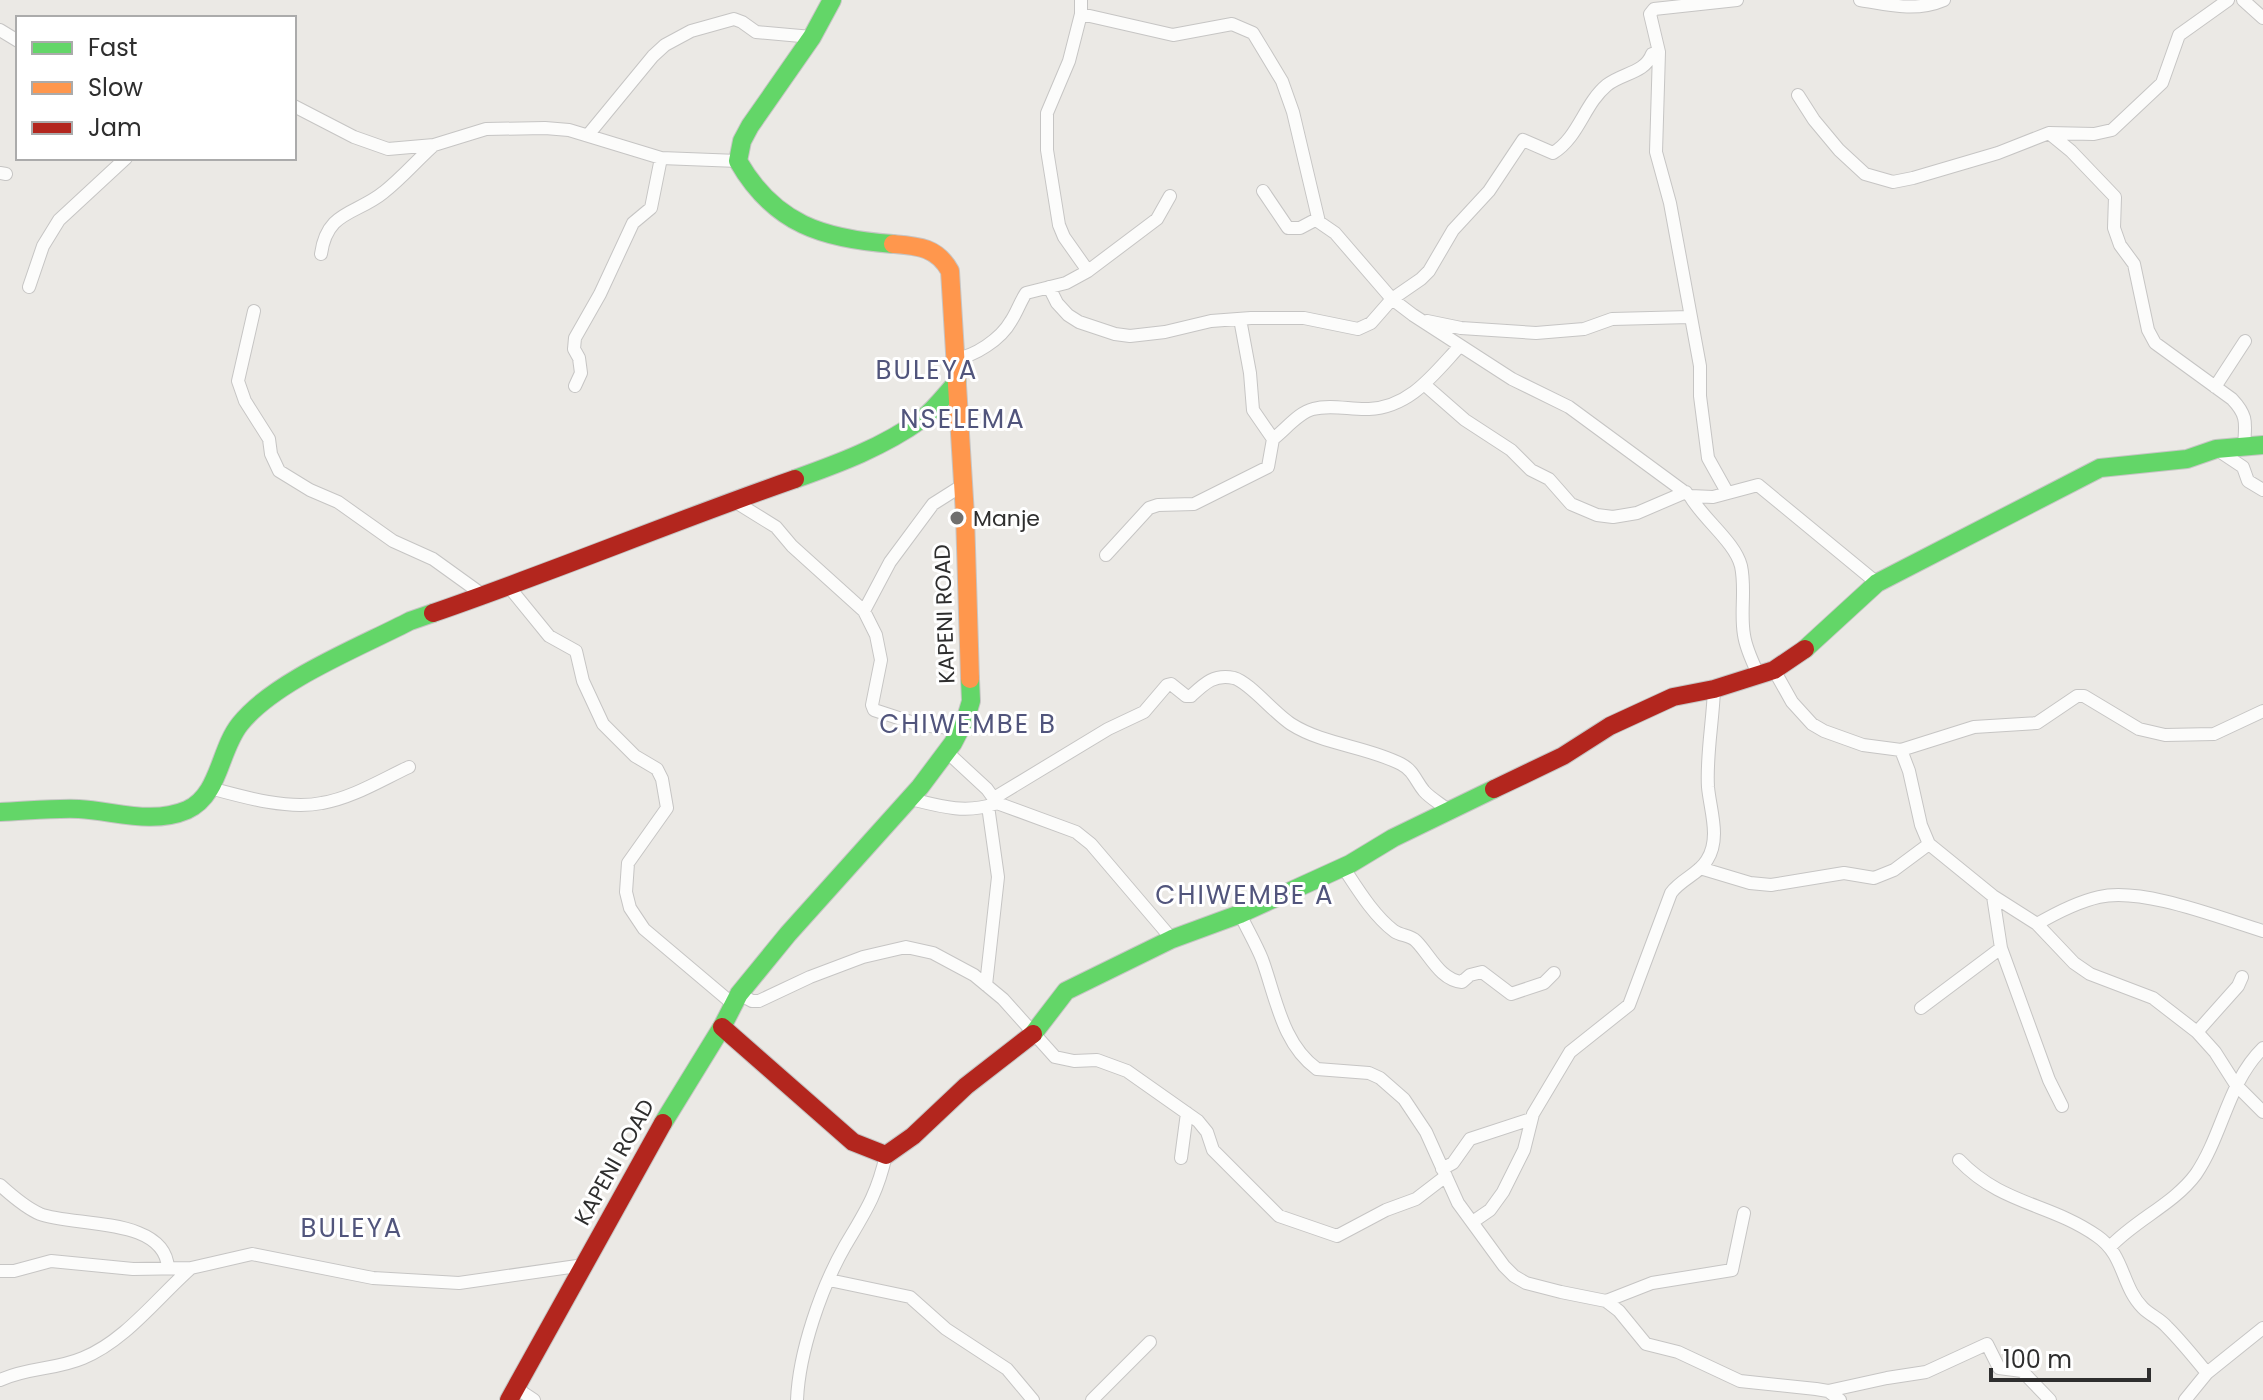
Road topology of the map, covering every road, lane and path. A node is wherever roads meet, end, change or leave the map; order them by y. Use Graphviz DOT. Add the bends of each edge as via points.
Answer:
graph roads {
  1 [pos="832,0"];
  2 [pos="1081,0"];
  3 [pos="1737,0"];
  4 [pos="1860,0"];
  5 [pos="1944,0"];
  6 [pos="2228,0"];
  7 [pos="2243,0"];
  8 [pos="1081,14"];
  9 [pos="2263,18"];
  10 [pos="812,37"];
  11 [pos="1659,52"];
  12 [pos="1798,95"];
  13 [pos="296,107"];
  14 [pos="2049,133"];
  15 [pos="588,135"];
  16 [pos="434,145"];
  17 [pos="661,158"];
  18 [pos="124,160"];
  19 [pos="738,161"];
  20 [pos="1263,191"];
  21 [pos="1170,196"];
  22 [pos="1317,219"];
  23 [pos="321,254"];
  24 [pos="1088,271"];
  25 [pos="29,287"];
  26 [pos="1049,287"];
  27 [pos="1392,299"];
  28 [pos="254,311"];
  29 [pos="1413,315"];
  30 [pos="1690,317"];
  31 [pos="1240,319"];
  32 [pos="2245,341"];
  33 [pos="1459,347"];
  34 [pos="954,359"];
  35 [pos="957,382"];
  36 [pos="1425,385"];
  37 [pos="575,386"];
  38 [pos="2215,387"];
  39 [pos="1273,439"];
  40 [pos="2254,446"];
  41 [pos="2216,449"];
  42 [pos="963,485"];
  43 [pos="2263,490"];
  44 [pos="1727,492"];
  45 [pos="1688,494"];
  46 [pos="734,501"];
  47 [pos="1106,555"];
  48 [pos="1877,583"];
  49 [pos="509,587"];
  50 [pos="483,595"];
  51 [pos="864,611"];
  52 [pos="1766,673"];
  53 [pos="1714,689"];
  54 [pos="2263,711"];
  55 [pos="961,729"];
  56 [pos="1901,750"];
  57 [pos="947,752"];
  58 [pos="409,767"];
  59 [pos="210,788"];
  60 [pos="911,799"];
  61 [pos="993,802"];
  62 [pos="1448,810"];
  63 [pos="0,812"];
  64 [pos="1929,844"];
  65 [pos="1343,867"];
  66 [pos="1700,868"];
  67 [pos="1993,896"];
  68 [pos="1240,914"];
  69 [pos="2037,924"];
  70 [pos="2263,931"];
  71 [pos="1172,939"];
  72 [pos="2001,948"];
  73 [pos="1554,973"];
  74 [pos="2242,977"];
  75 [pos="986,985"];
  76 [pos="737,1000"];
  77 [pos="1921,1008"];
  78 [pos="722,1027"];
  79 [pos="2197,1032"];
  80 [pos="1035,1033"];
  81 [pos="2263,1048"];
  82 [pos="2236,1085"];
  83 [pos="2062,1106"];
  84 [pos="2263,1112"];
  85 [pos="1187,1113"];
  86 [pos="1531,1119"];
  87 [pos="886,1155"];
  88 [pos="1181,1158"];
  89 [pos="1959,1160"];
  90 [pos="1444,1172"];
  91 [pos="0,1185"];
  92 [pos="1744,1213"];
  93 [pos="1474,1221"];
  94 [pos="2110,1247"];
  95 [pos="584,1265"];
  96 [pos="168,1268"];
  97 [pos="191,1268"];
  98 [pos="0,1271"];
  99 [pos="829,1280"];
  100 [pos="1606,1301"];
  101 [pos="2263,1328"];
  102 [pos="1150,1342"];
  103 [pos="2207,1373"];
  104 [pos="0,1380"];
  105 [pos="1828,1391"];
  106 [pos="513,1394"];
  107 [pos="534,1400"];
  108 [pos="797,1400"];
  109 [pos="1033,1400"];
  110 [pos="1092,1400"];
  111 [pos="1840,1400"];
  112 [pos="2050,1400"];
  113 [pos="2185,1400"];
  1 -- 10 [label="street"];
  2 -- 8 [label="street"];
  3 -- 11 [label="street" via="1650,10"];
  4 -- 5 [label="street" via="1899,7"];
  6 -- 14 [label="street" via="2179,35 2162,83 2112,130"];
  7 -- 9 [label="street"];
  8 -- 22 [label="street" via="1173,35 1232,24 1253,33 1282,81 1293,112"];
  8 -- 24 [label="street" via="1045,131 1059,225"];
  10 -- 15 [label="street" via="756,32 734,19 691,31 653,56"];
  10 -- 19 [label="street" via="750,126"];
  11 -- 27 [label="street" via="1638,70 1609,83 1559,150 1553,153 1523,140 1489,191 1453,230 1429,271"];
  11 -- 30 [label="street" via="1656,152"];
  12 -- 14 [label="street" via="1850,161 1865,174 1893,182"];
  13 -- 16 [label="street" via="380,147"];
  14 -- 38 [label="street" via="2115,197 2114,228 2134,264 2155,343"];
  15 -- 16 [label="street" via="506,127"];
  15 -- 17 [label="street"];
  16 -- 23 [label="street" via="383,193 332,224"];
  17 -- 19 [label="street"];
  17 -- 37 [label="street" via="651,208 633,223 575,338 581,373"];
  18 -- 25 [label="street" via="59,220"];
  19 -- 34 [label="street, KAPENI ROAD" via="765,202 797,223 940,255 950,271"];
  20 -- 22 [label="street" via="1288,228"];
  21 -- 24 [label="street" via="1157,219"];
  22 -- 27 [label="street"];
  24 -- 26 [label="street"];
  26 -- 31 [label="street" via="1068,315 1115,334"];
  26 -- 34 [label="street" via="1026,293 1002,332 966,358"];
  27 -- 29 [label="street"];
  27 -- 31 [label="street" via="1371,323 1358,329 1304,318"];
  28 -- 50 [label="street" via="238,381 269,439 279,471 338,502 393,541 433,559"];
  29 -- 30 [label="street" via="1461,328 1536,333 1584,329 1612,319"];
  29 -- 33 [label="street"];
  30 -- 44 [label="street" via="1708,458"];
  31 -- 39 [label="street" via="1253,410"];
  32 -- 38 [label="street"];
  33 -- 36 [label="street"];
  33 -- 45 [label="street" via="1569,407"];
  34 -- 35 [label="street, KAPENI ROAD"];
  35 -- 42 [label="street, KAPENI ROAD"];
  35 -- 46 [label="street" via="924,417 881,445"];
  36 -- 39 [label="street" via="1390,406 1311,409"];
  36 -- 45 [label="street" via="1584,510 1597,515 1637,513"];
  38 -- 40 [label="street" via="2245,413"];
  39 -- 47 [label="street" via="1264,472 1194,504 1149,508"];
  40 -- 41 [label="street"];
  41 -- 43 [label="street" via="2243,467 2248,481"];
  41 -- 48 [label="street" via="2187,459 2100,468"];
  42 -- 51 [label="street" via="933,504 890,562"];
  42 -- 55 [label="street, KAPENI ROAD" via="971,701"];
  44 -- 45 [label="street" via="1702,498"];
  44 -- 48 [label="street" via="1762,487"];
  45 -- 52 [label="street" via="1740,563 1743,633"];
  46 -- 49 [label="street"];
  46 -- 51 [label="street" via="776,527"];
  48 -- 52 [label="street" via="1813,643"];
  49 -- 50 [label="street"];
  49 -- 76 [label="street" via="549,636 576,651 603,724 661,775 666,811 626,869 626,892 635,918 704,982"];
  50 -- 59 [label="street" via="410,621 266,698 237,728"];
  51 -- 55 [label="street" via="881,660 874,710 920,725"];
  52 -- 53 [label="street"];
  52 -- 56 [label="street" via="1824,731 1863,745"];
  53 -- 62 [label="street" via="1673,697"];
  53 -- 66 [label="street" via="1708,774 1714,836"];
  54 -- 56 [label="street" via="2214,734 2165,735 2139,729 2077,696 2037,723 1974,727"];
  55 -- 57 [label="street, KAPENI ROAD"];
  56 -- 64 [label="street"];
  57 -- 60 [label="street, KAPENI ROAD"];
  57 -- 61 [label="street"];
  58 -- 59 [label="street" via="320,804 271,802"];
  59 -- 63 [label="street" via="196,805 159,817 79,809"];
  60 -- 61 [label="street" via="951,809 977,809"];
  60 -- 76 [label="street, KAPENI ROAD" via="788,934"];
  61 -- 62 [label="street" via="1144,712 1167,685 1191,696 1208,680 1223,677 1246,684 1271,710 1308,733 1402,764"];
  61 -- 71 [label="street" via="1076,832"];
  61 -- 75 [label="street" via="998,877"];
  62 -- 65 [label="street"];
  64 -- 66 [label="street" via="1874,878 1844,873 1771,885"];
  64 -- 67 [label="street"];
  65 -- 68 [label="street"];
  65 -- 73 [label="street" via="1393,930 1414,939 1455,981 1482,972 1511,994 1544,983"];
  66 -- 86 [label="street" via="1671,893 1629,1005 1570,1052"];
  67 -- 69 [label="street"];
  67 -- 72 [label="street"];
  68 -- 71 [label="street"];
  68 -- 90 [label="street" via="1296,1047 1317,1069 1369,1073 1404,1099"];
  69 -- 70 [label="street" via="2086,901 2117,896 2172,902"];
  69 -- 79 [label="street" via="2090,974 2153,998"];
  71 -- 80 [label="street" via="1066,991"];
  72 -- 77 [label="street"];
  72 -- 83 [label="street"];
  74 -- 79 [label="street"];
  75 -- 76 [label="street" via="933,953 906,947 863,957 759,1001"];
  75 -- 80 [label="street"];
  76 -- 78 [label="street, KAPENI ROAD"];
  78 -- 87 [label="street" via="853,1142"];
  78 -- 95 [label="street, KAPENI ROAD"];
  79 -- 82 [label="street"];
  80 -- 85 [label="street" via="1055,1057 1097,1060 1127,1071"];
  80 -- 87 [label="street"];
  81 -- 82 [label="street"];
  82 -- 84 [label="street"];
  82 -- 94 [label="street" via="2193,1178"];
  85 -- 88 [label="street"];
  85 -- 90 [label="street" via="1203,1126 1213,1150 1279,1216 1330,1236 1416,1199"];
  86 -- 90 [label="street" via="1470,1139"];
  86 -- 93 [label="street" via="1524,1150 1503,1192"];
  87 -- 99 [label="street" via="875,1196"];
  89 -- 94 [label="street" via="2001,1193 2079,1224"];
  90 -- 93 [label="street" via="1458,1203"];
  91 -- 96 [label="street" via="43,1215 137,1232 164,1253"];
  92 -- 100 [label="street" via="1732,1270 1652,1283"];
  93 -- 100 [label="street" via="1514,1276"];
  94 -- 103 [label="street" via="2141,1306"];
  95 -- 97 [label="street" via="459,1283 373,1278 252,1254"];
  95 -- 106 [label="street, KAPENI ROAD"];
  96 -- 97 [label="street"];
  96 -- 98 [label="street" via="51,1261"];
  97 -- 104 [label="street" via="92,1354"];
  99 -- 108 [label="street" via="804,1347"];
  99 -- 109 [label="street" via="910,1297 946,1329 1007,1369"];
  100 -- 105 [label="street" via="1646,1344 1670,1349 1744,1382"];
  101 -- 103 [label="street"];
  102 -- 110 [label="street"];
  103 -- 113 [label="street"];
  105 -- 111 [label="street"];
  105 -- 112 [label="street" via="1926,1372 1987,1344 1999,1368 2022,1371"];
  106 -- 107 [label="street"];
}
